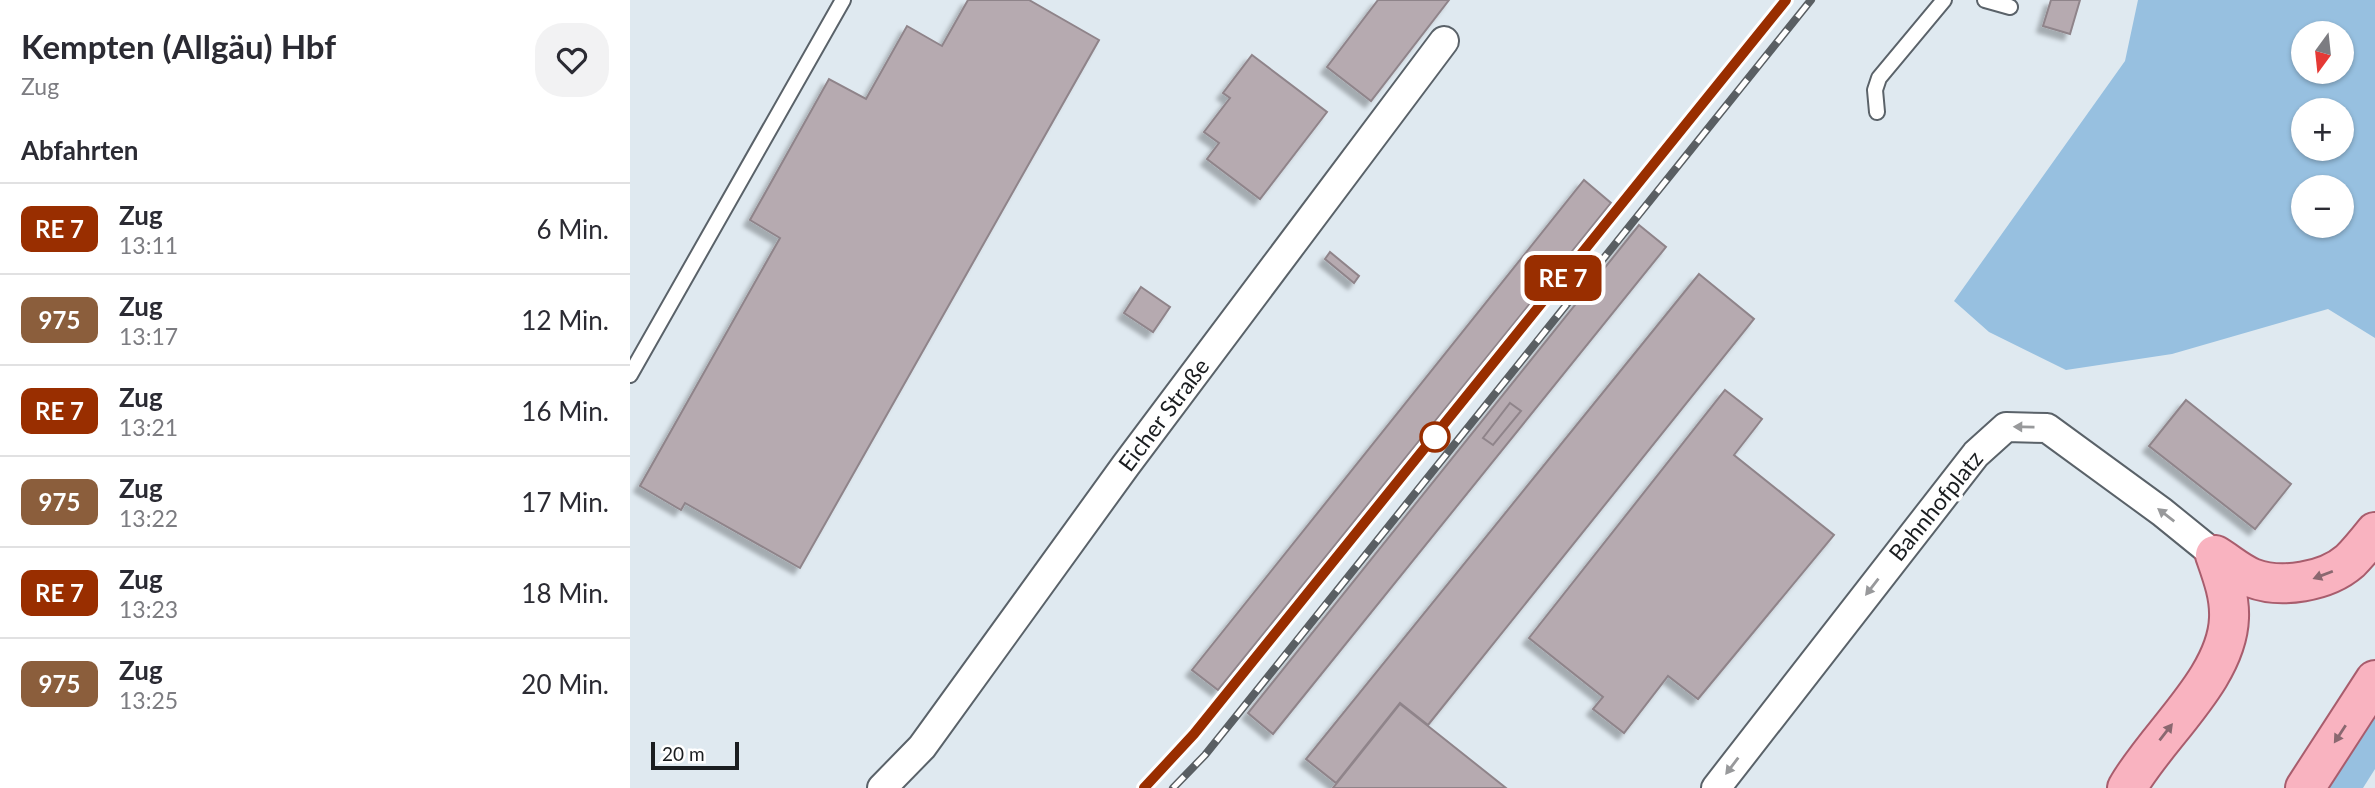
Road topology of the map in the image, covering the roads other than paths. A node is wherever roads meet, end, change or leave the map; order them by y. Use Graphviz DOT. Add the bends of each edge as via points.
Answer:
graph roads {
  1 [pos="843,0"];
  2 [pos="1944,0"];
  3 [pos="1985,0"];
  4 [pos="2010,7"];
  5 [pos="1444,41"];
  6 [pos="1877,112"];
  7 [pos="630,375"];
  8 [pos="2375,532"];
  9 [pos="2215,555"];
  10 [pos="2375,680"];
  11 [pos="882,788"];
  12 [pos="1716,788"];
  13 [pos="2127,788"];
  14 [pos="2305,788"];
  1 -- 7 [label="lane"];
  2 -- 6 [label="lane" via="1880,78 1875,90"];
  3 -- 4 [label="lane"];
  5 -- 11 [label="street, Eicher Straße" via="1126,465 922,747"];
  8 -- 9 [label="main road, one-way" via="2348,562 2325,576 2300,582 2251,578"];
  9 -- 12 [label="street, Bahnhofplatz, one-way" via="2047,428 2006,427 1976,454"];
  13 -- 9 [label="main road, one-way" via="2216,668 2226,642 2226,587"];
  10 -- 14 [label="main road, one-way"];
}
